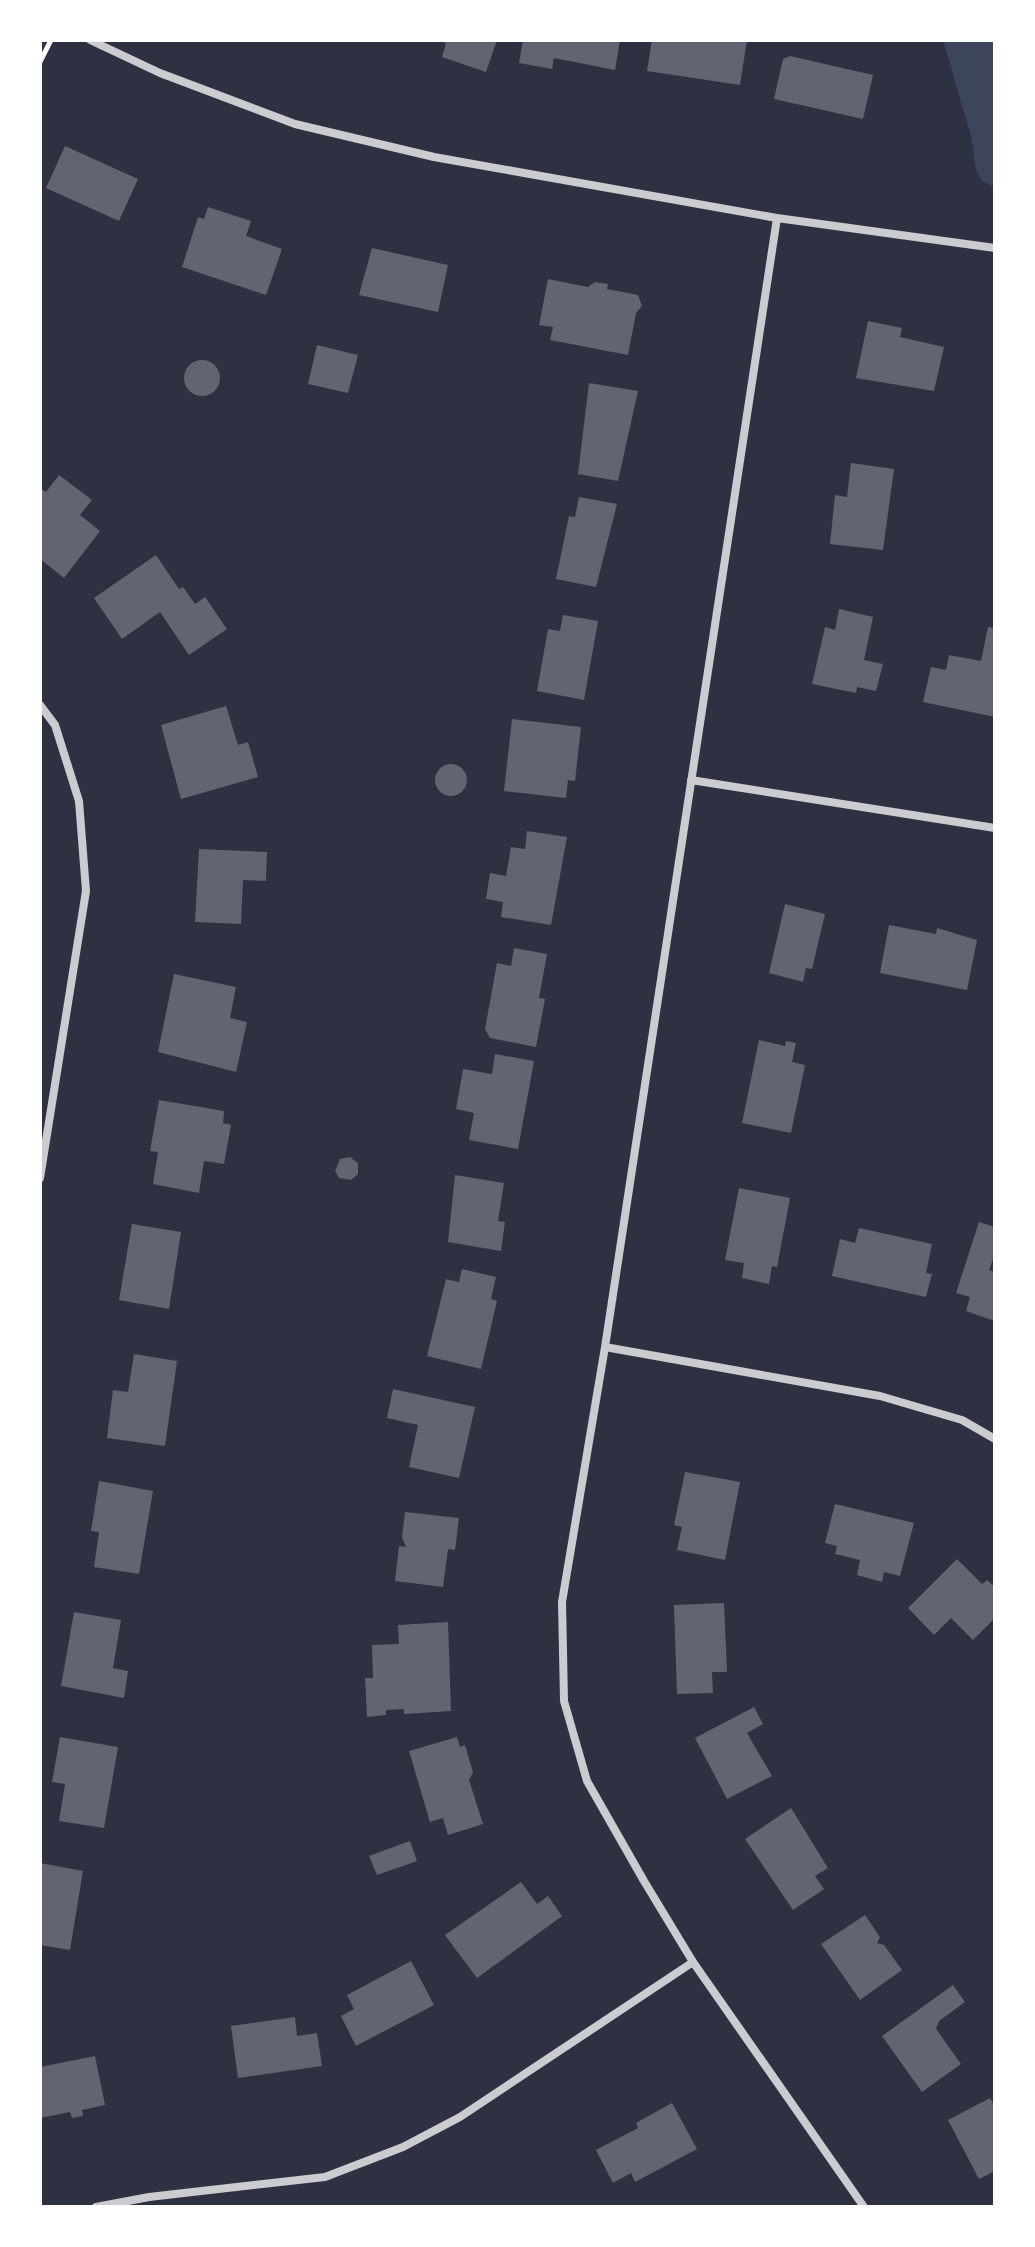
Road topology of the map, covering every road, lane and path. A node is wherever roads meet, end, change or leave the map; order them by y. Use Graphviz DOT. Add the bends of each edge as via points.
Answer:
graph roads {
  1 [pos="51,40"];
  2 [pos="90,40"];
  3 [pos="40,62"];
  4 [pos="777,218"];
  5 [pos="995,248"];
  6 [pos="40,705"];
  7 [pos="691,780"];
  8 [pos="995,828"];
  9 [pos="40,1178"];
  10 [pos="605,1347"];
  11 [pos="995,1439"];
  12 [pos="693,1962"];
  13 [pos="96,2207"];
  14 [pos="864,2207"];
  1 -- 3 [label="path"];
  2 -- 4 [label="street" via="295,124 434,157"];
  4 -- 5 [label="street"];
  4 -- 7 [label="street"];
  6 -- 9 [label="street" via="55,725 79,801 86,891"];
  7 -- 8 [label="street"];
  7 -- 10 [label="street"];
  10 -- 11 [label="street" via="880,1396 962,1420"];
  10 -- 12 [label="street" via="562,1602 564,1701 587,1781"];
  12 -- 13 [label="street" via="460,2117 403,2147 325,2177"];
  12 -- 14 [label="street"];
}
